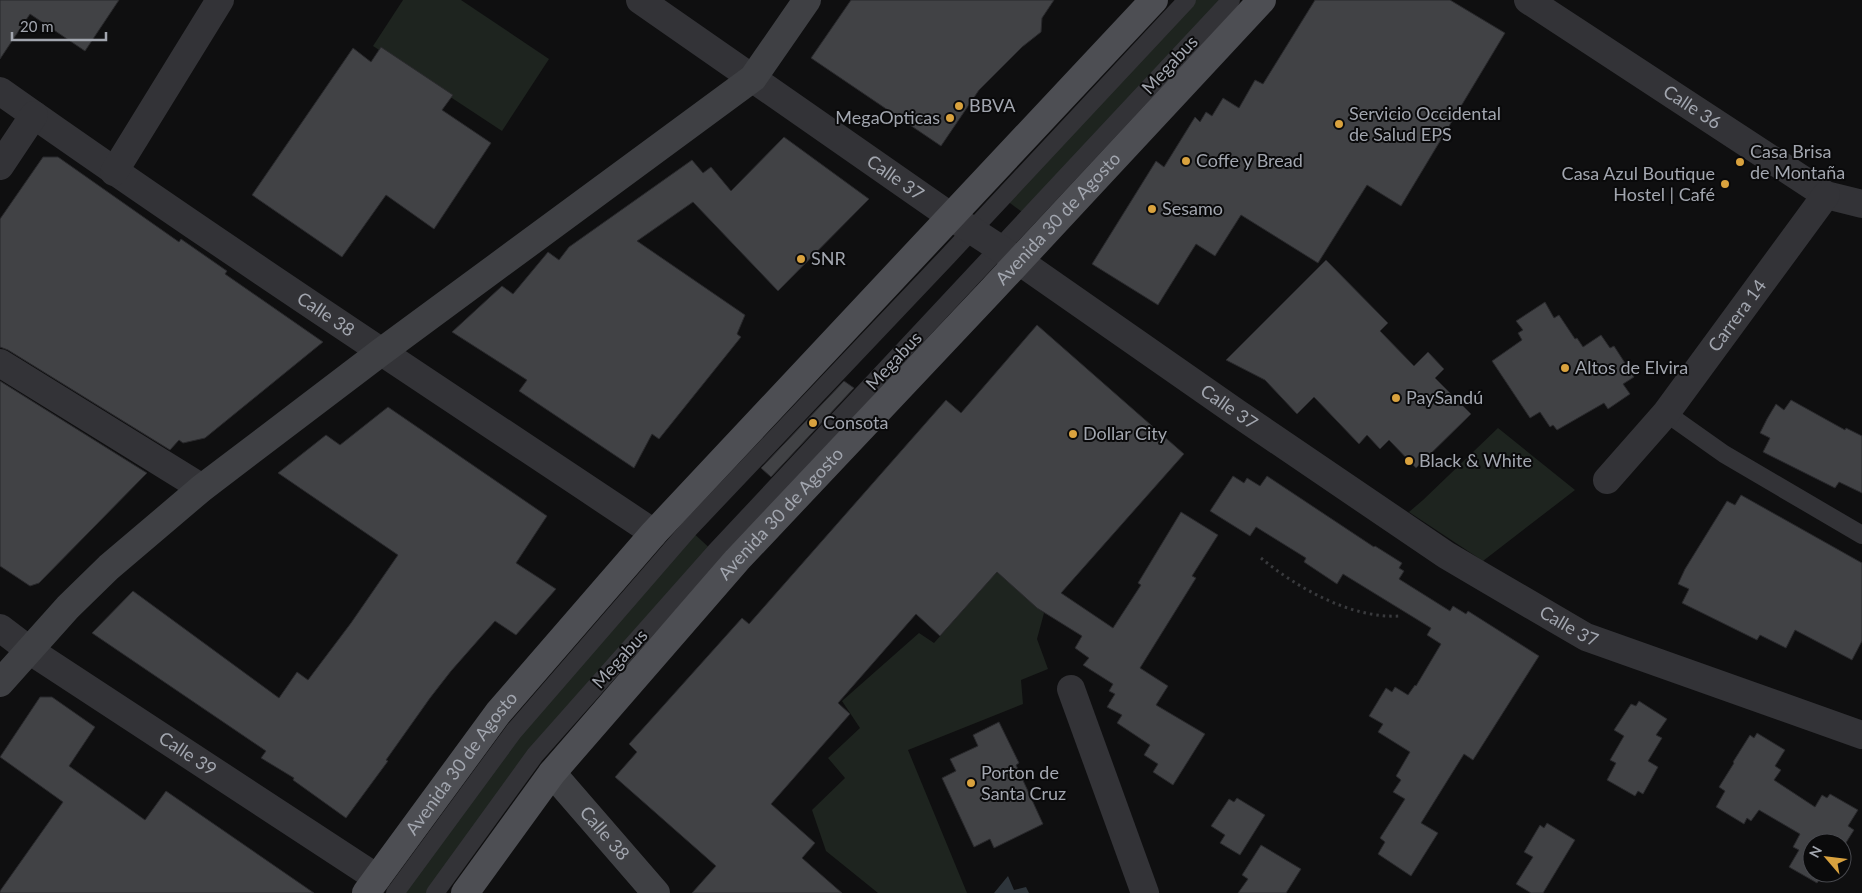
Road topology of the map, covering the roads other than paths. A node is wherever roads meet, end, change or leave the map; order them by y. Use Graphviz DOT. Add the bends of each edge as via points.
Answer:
graph roads {
  1 [pos="220,0"];
  2 [pos="640,0"];
  3 [pos="807,0"];
  4 [pos="1154,0"];
  5 [pos="1186,0"];
  6 [pos="1231,0"];
  7 [pos="1262,0"];
  8 [pos="1528,0"];
  9 [pos="753,78"];
  10 [pos="0,91"];
  11 [pos="34,115"];
  12 [pos="0,166"];
  13 [pos="114,172"];
  14 [pos="1826,195"];
  15 [pos="1862,204"];
  16 [pos="961,223"];
  17 [pos="1009,254"];
  18 [pos="381,352"];
  19 [pos="0,363"];
  20 [pos="1666,412"];
  21 [pos="1608,480"];
  22 [pos="202,488"];
  23 [pos="654,533"];
  24 [pos="1862,535"];
  25 [pos="0,628"];
  26 [pos="29,650"];
  27 [pos="0,683"];
  28 [pos="1071,689"];
  29 [pos="1862,735"];
  30 [pos="552,773"];
  31 [pos="379,888"];
  32 [pos="435,893"];
  33 [pos="465,893"];
  34 [pos="656,893"];
  35 [pos="1145,893"];
  1 -- 13 [label="street"];
  2 -- 9 [label="street, Calle 37"];
  3 -- 9 [label="street"];
  4 -- 16 [label="main road, Avenida 30 de Agosto"];
  5 -- 16 [label="lane, Megabus"];
  6 -- 17 [label="lane, Megabus"];
  7 -- 17 [label="main road, Avenida 30 de Agosto"];
  8 -- 14 [label="street, Calle 36"];
  9 -- 16 [label="street, Calle 37"];
  9 -- 18 [label="street"];
  10 -- 11 [label="street, Calle 38"];
  11 -- 12 [label="street"];
  11 -- 13 [label="street, Calle 38"];
  13 -- 18 [label="street, Calle 38"];
  14 -- 15 [label="street, Calle 36"];
  14 -- 20 [label="street, Carrera 14"];
  16 -- 17 [label="street, Calle 37"];
  16 -- 23 [label="main road, Avenida 30 de Agosto"];
  16 -- 31 [label="lane, Megabus" via="682,537"];
  17 -- 29 [label="street, Calle 37" via="1446,555 1586,637"];
  17 -- 30 [label="main road, Avenida 30 de Agosto"];
  17 -- 32 [label="lane, Megabus" via="715,552 535,755"];
  18 -- 22 [label="street"];
  18 -- 23 [label="street, Calle 38"];
  19 -- 22 [label="street"];
  20 -- 21 [label="street, Carrera 14"];
  20 -- 24 [label="lane" via="1724,454"];
  22 -- 26 [label="street" via="109,567"];
  23 -- 31 [label="main road, Avenida 30 de Agosto" via="498,713"];
  25 -- 26 [label="street, Calle 39"];
  26 -- 27 [label="street"];
  26 -- 31 [label="street, Calle 39"];
  28 -- 35 [label="street"];
  30 -- 33 [label="main road, Avenida 30 de Agosto"];
  30 -- 34 [label="street, Calle 38"];
}
